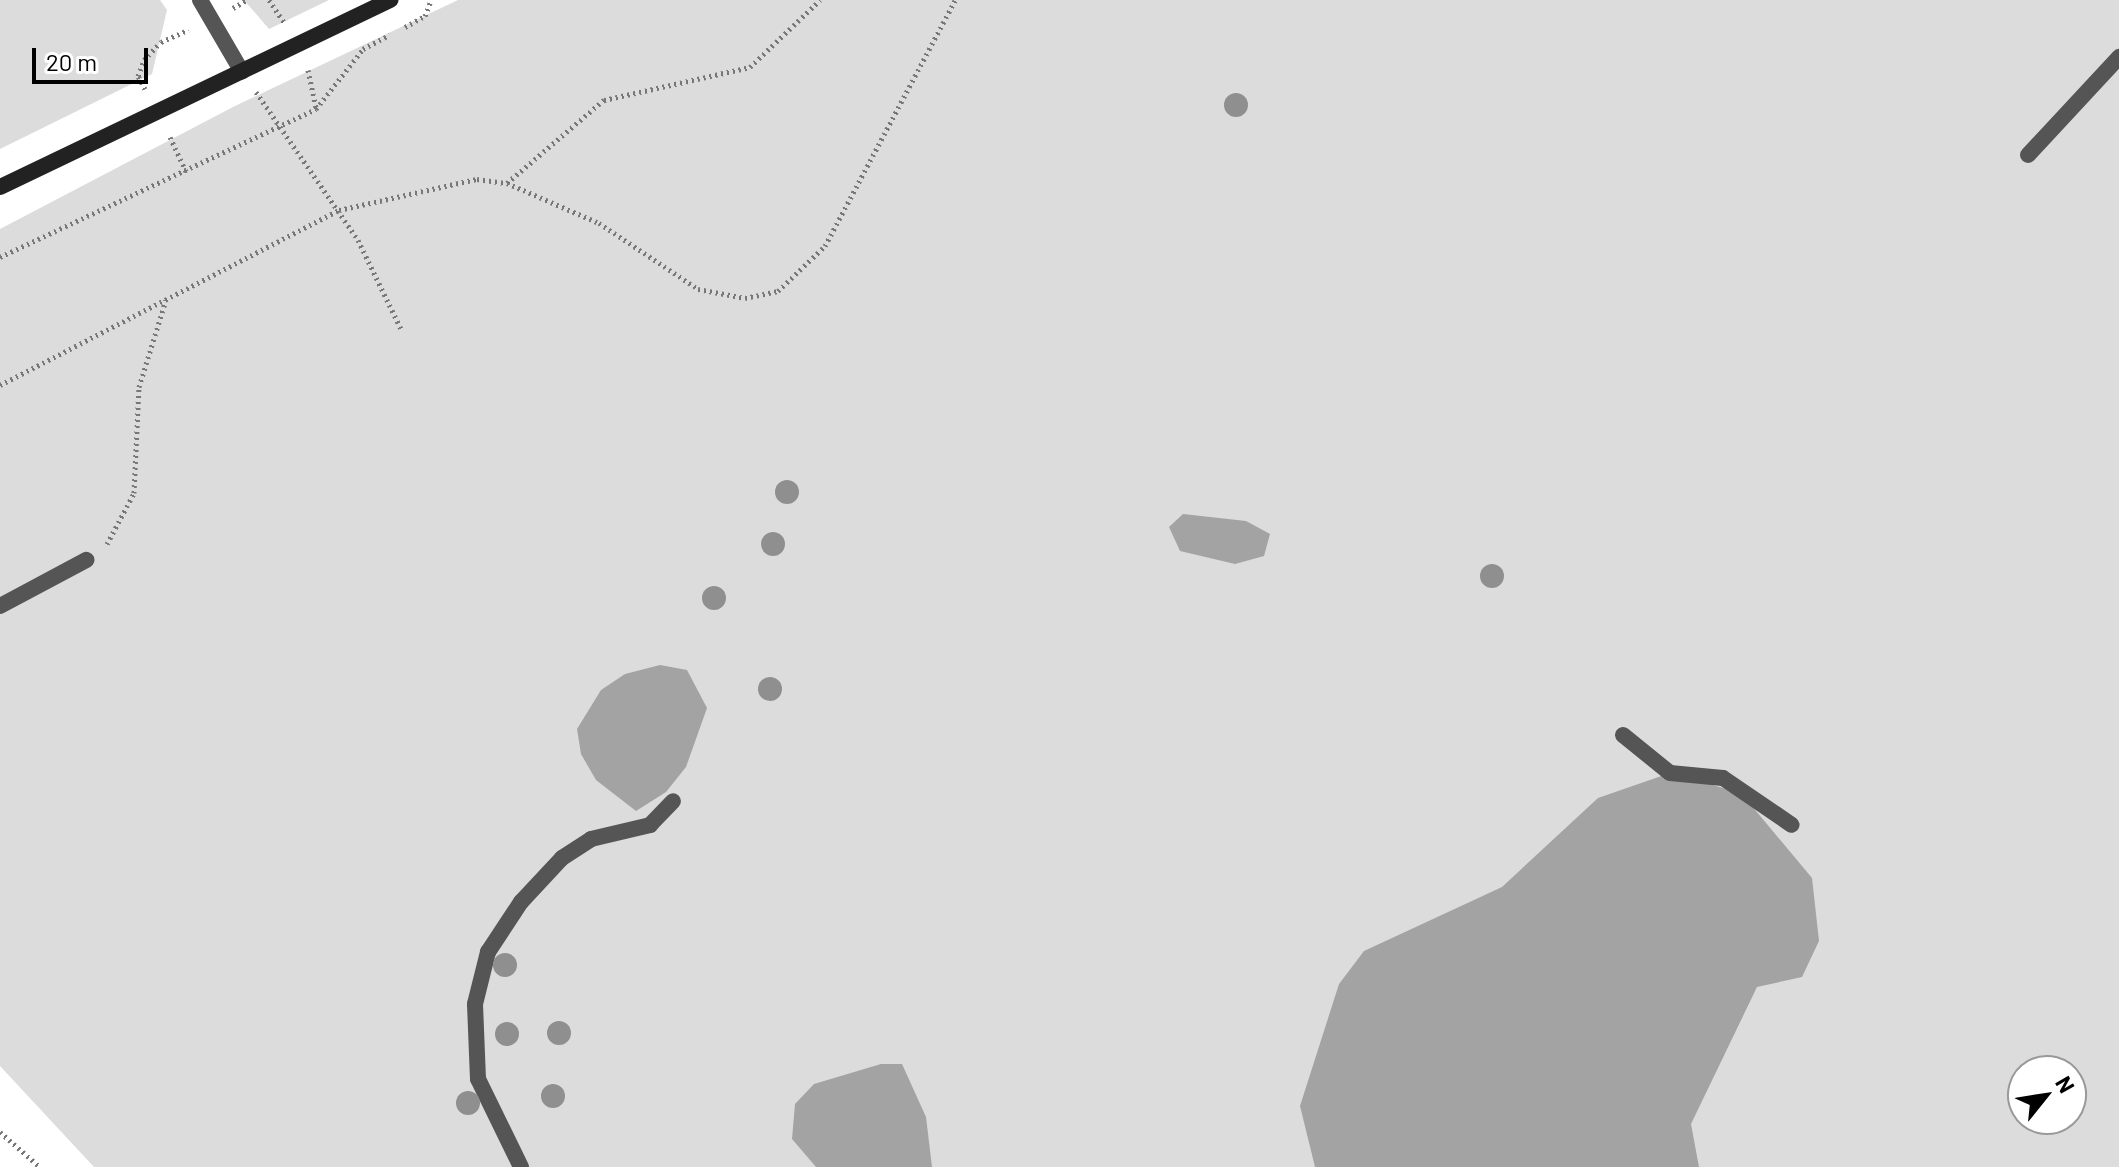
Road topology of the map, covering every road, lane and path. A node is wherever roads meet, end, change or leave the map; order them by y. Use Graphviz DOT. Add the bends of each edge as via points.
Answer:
graph roads {
  1 [pos="200,0"];
  2 [pos="269,0"];
  3 [pos="391,0"];
  4 [pos="431,0"];
  5 [pos="820,0"];
  6 [pos="955,0"];
  7 [pos="283,22"];
  8 [pos="178,34"];
  9 [pos="2119,57"];
  10 [pos="308,68"];
  11 [pos="242,72"];
  12 [pos="145,90"];
  13 [pos="316,109"];
  14 [pos="279,124"];
  15 [pos="170,136"];
  16 [pos="2028,155"];
  17 [pos="186,172"];
  18 [pos="507,183"];
  19 [pos="0,187"];
  20 [pos="339,210"];
  21 [pos="0,257"];
  22 [pos="166,299"];
  23 [pos="401,329"];
  24 [pos="0,385"];
  25 [pos="86,560"];
  26 [pos="0,606"];
  27 [pos="1623,735"];
  28 [pos="673,801"];
  29 [pos="1792,825"];
  30 [pos="0,1132"];
  31 [pos="40,1167"];
  32 [pos="521,1167"];
  1 -- 11 [label="street"];
  2 -- 7 [label="path"];
  3 -- 11 [label="main road"];
  4 -- 13 [label="path" via="425,16 363,49"];
  5 -- 18 [label="path" via="750,67 604,100"];
  6 -- 18 [label="path" via="825,246 778,291 745,298 698,289 599,223"];
  8 -- 12 [label="path" via="144,60 138,76"];
  9 -- 16 [label="street"];
  10 -- 13 [label="path"];
  11 -- 14 [label="path"];
  11 -- 19 [label="main road"];
  13 -- 14 [label="path"];
  14 -- 17 [label="path"];
  14 -- 20 [label="path"];
  15 -- 17 [label="path"];
  17 -- 21 [label="path"];
  18 -- 20 [label="path" via="477,179"];
  20 -- 22 [label="path"];
  20 -- 23 [label="path"];
  22 -- 24 [label="path"];
  22 -- 25 [label="path" via="139,387 134,493 106,546"];
  25 -- 26 [label="street"];
  27 -- 29 [label="street" via="1670,773 1723,778"];
  28 -- 32 [label="street" via="650,825 591,839 562,858 488,952 475,1004 478,1079"];
  30 -- 31 [label="path"];
}
